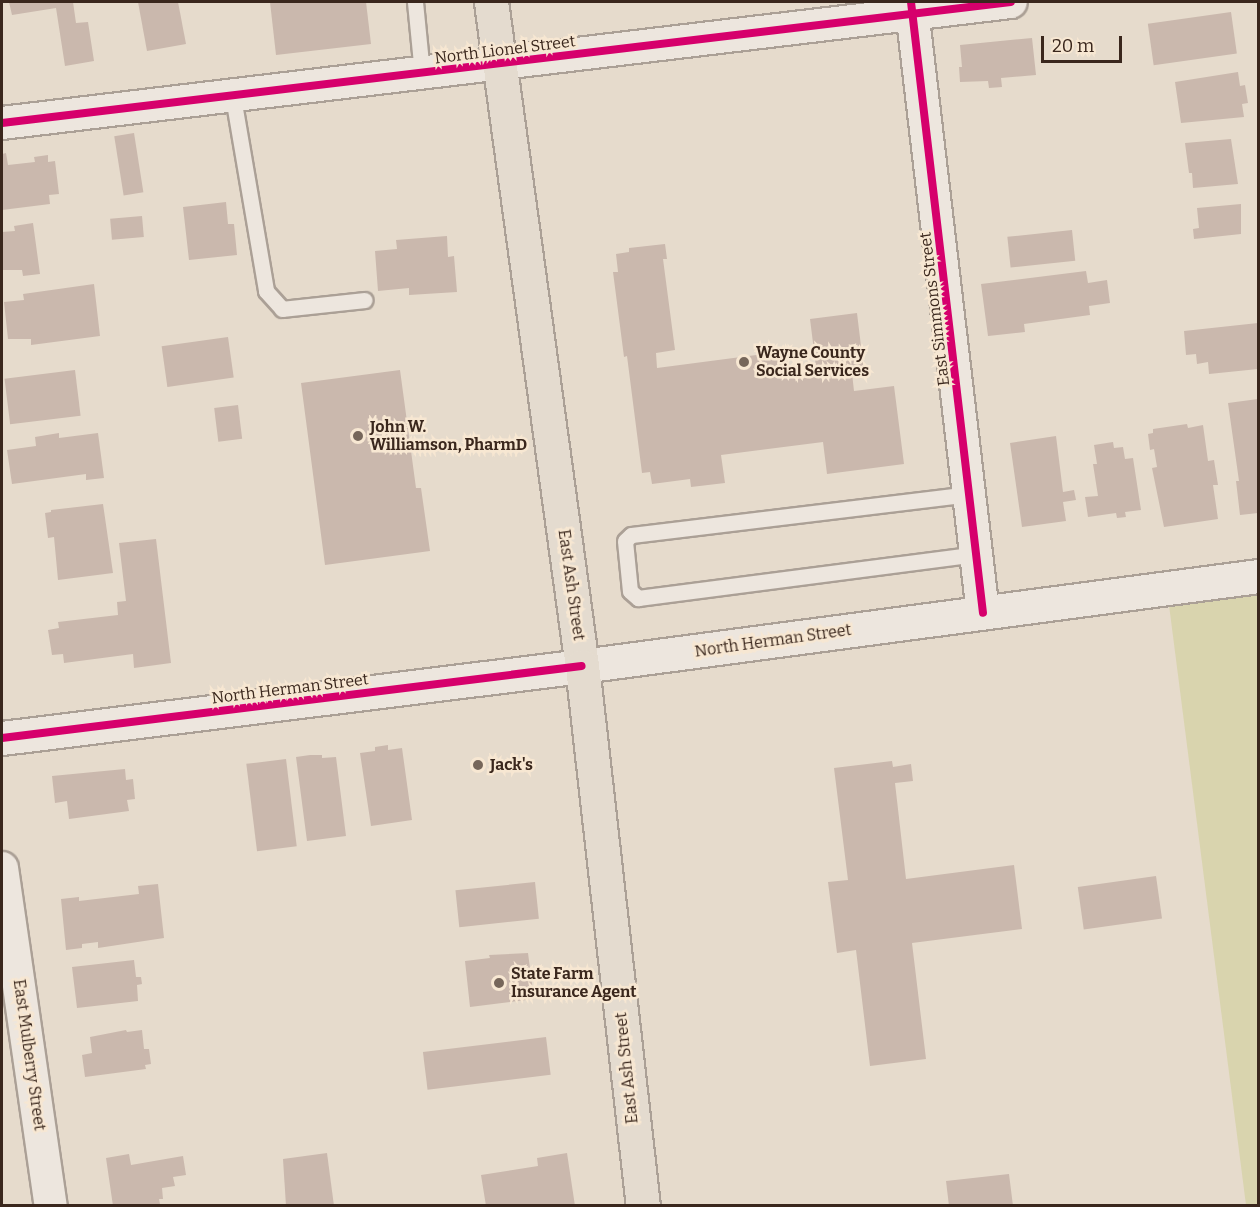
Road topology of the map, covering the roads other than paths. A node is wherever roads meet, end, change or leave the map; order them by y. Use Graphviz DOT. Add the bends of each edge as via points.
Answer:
graph roads {
  1 [pos="415,2"];
  2 [pos="491,2"];
  3 [pos="1011,2"];
  4 [pos="912,7"];
  5 [pos="500,64"];
  6 [pos="422,74"];
  7 [pos="233,97"];
  8 [pos="2,123"];
  9 [pos="365,300"];
  10 [pos="970,494"];
  11 [pos="978,554"];
  12 [pos="1258,576"];
  13 [pos="983,613"];
  14 [pos="582,666"];
  15 [pos="2,738"];
  16 [pos="2,868"];
  17 [pos="51,1206"];
  18 [pos="643,1206"];
  1 -- 6 [label="lane"];
  2 -- 5 [label="main road, East Ash Street"];
  3 -- 4 [label="street, North Lionel Street"];
  4 -- 5 [label="street, North Lionel Street"];
  4 -- 10 [label="street, East Simmons Street"];
  5 -- 6 [label="street, North Lionel Street"];
  5 -- 14 [label="main road, East Ash Street"];
  6 -- 7 [label="street, North Lionel Street"];
  7 -- 8 [label="street, North Lionel Street"];
  7 -- 9 [label="lane" via="266,291 282,309"];
  10 -- 11 [label="street, East Simmons Street"];
  10 -- 11 [label="lane" via="631,535 625,541 630,591 638,598"];
  11 -- 13 [label="street, East Simmons Street"];
  12 -- 13 [label="main road, North Herman Street"];
  13 -- 14 [label="main road, North Herman Street"];
  14 -- 15 [label="main road, North Herman Street"];
  14 -- 18 [label="main road, East Ash Street"];
  16 -- 17 [label="street, East Mulberry Street"];
}
